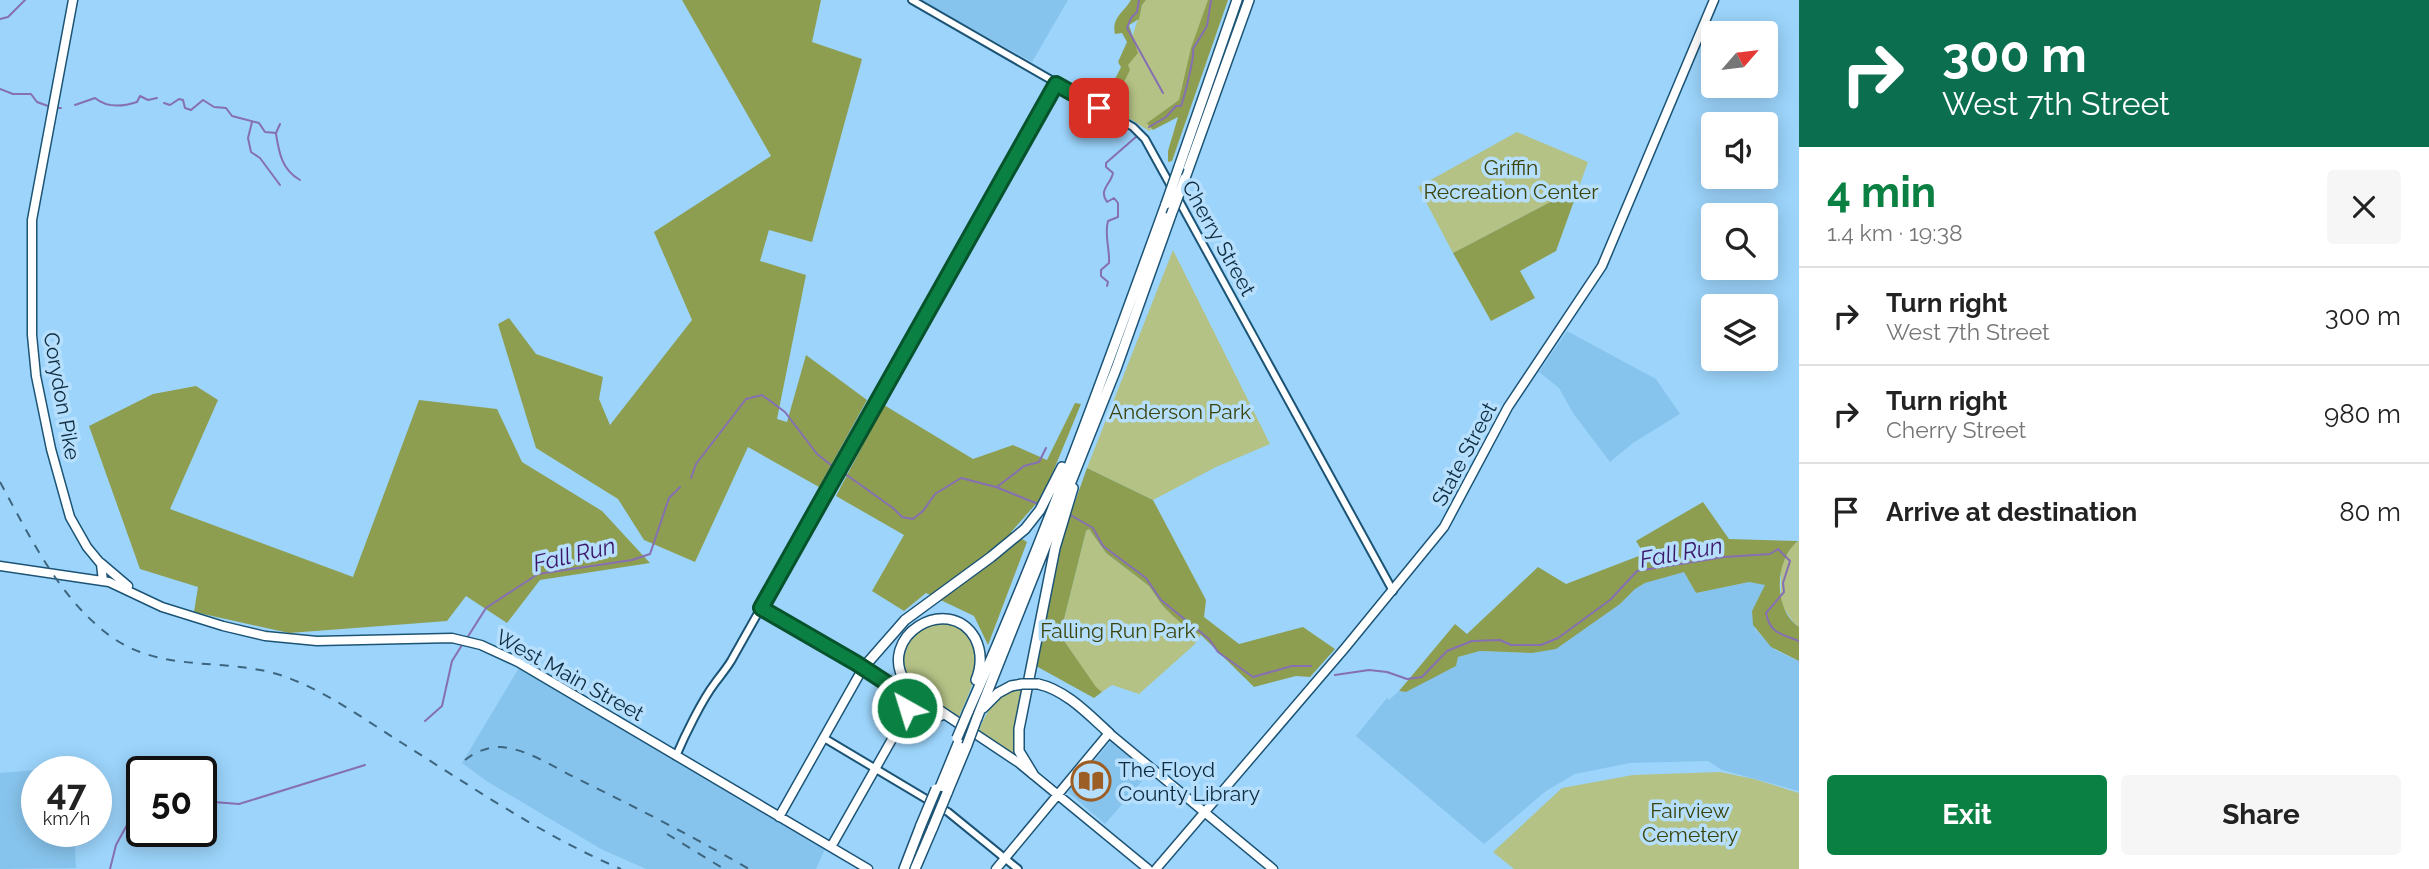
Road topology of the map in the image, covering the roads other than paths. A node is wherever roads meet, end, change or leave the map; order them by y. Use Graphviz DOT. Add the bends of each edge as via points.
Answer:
graph roads {
  1 [pos="73,0"];
  2 [pos="912,0"];
  3 [pos="1237,0"];
  4 [pos="1249,0"];
  5 [pos="1714,0"];
  6 [pos="1056,84"];
  7 [pos="1096,396"];
  8 [pos="1086,442"];
  9 [pos="99,561"];
  10 [pos="0,566"];
  11 [pos="103,581"];
  12 [pos="1393,592"];
  13 [pos="137,595"];
  14 [pos="761,608"];
  15 [pos="899,652"];
  16 [pos="863,668"];
  17 [pos="905,695"];
  18 [pos="973,714"];
  19 [pos="967,729"];
  20 [pos="1110,733"];
  21 [pos="824,738"];
  22 [pos="676,756"];
  23 [pos="876,768"];
  24 [pos="1033,774"];
  25 [pos="1058,794"];
  26 [pos="1204,812"];
  27 [pos="779,817"];
  28 [pos="831,847"];
  29 [pos="1005,858"];
  30 [pos="907,868"];
  31 [pos="868,869"];
  32 [pos="996,869"];
  33 [pos="1018,869"];
  34 [pos="1148,869"];
  35 [pos="1156,869"];
  36 [pos="1273,869"];
  1 -- 9 [label="main road, Corydon Pike" via="32,220 33,335 36,376 70,517"];
  2 -- 6 [label="street, Cherry Street"];
  3 -- 7 [label="highway, bridge"];
  4 -- 8 [label="highway, bridge"];
  5 -- 12 [label="main road, State Street" via="1602,265 1508,407 1444,527"];
  6 -- 12 [label="street, Cherry Street" via="1133,127 1145,139"];
  6 -- 14 [label="street"];
  7 -- 16 [label="highway" via="1050,494 1032,521 905,620"];
  7 -- 18 [label="highway"];
  8 -- 18 [label="highway"];
  8 -- 24 [label="highway" via="1055,548 1018,729 1019,751"];
  9 -- 11 [label="main road, Corydon Pike"];
  9 -- 13 [label="main road"];
  10 -- 11 [label="main road, West Main Street"];
  11 -- 13 [label="main road, West Main Street"];
  12 -- 26 [label="main road, State Street"];
  13 -- 22 [label="main road, West Main Street" via="183,614 265,636 317,641 452,638 481,645 518,662"];
  14 -- 16 [label="street"];
  14 -- 22 [label="street"];
  15 -- 17 [label="highway" via="895,666"];
  15 -- 18 [label="highway" via="908,635 926,622 946,619 966,628 981,656 967,703"];
  15 -- 19 [label="highway" via="908,686"];
  16 -- 17 [label="main road"];
  16 -- 21 [label="main road"];
  17 -- 19 [label="main road"];
  17 -- 23 [label="main road" via="905,716"];
  18 -- 20 [label="highway, bridge" via="998,693 1038,684 1066,697"];
  18 -- 30 [label="highway, bridge"];
  19 -- 24 [label="main road"];
  20 -- 25 [label="main road"];
  20 -- 26 [label="main road"];
  21 -- 23 [label="street"];
  21 -- 27 [label="main road"];
  22 -- 27 [label="main road, West Main Street"];
  23 -- 28 [label="main road"];
  23 -- 29 [label="street" via="959,820"];
  24 -- 25 [label="main road"];
  25 -- 29 [label="main road"];
  25 -- 34 [label="main road"];
  26 -- 35 [label="main road, State Street"];
  26 -- 36 [label="main road"];
  27 -- 28 [label="main road, West Main Street"];
  28 -- 31 [label="main road, West Main Street"];
  29 -- 32 [label="main road"];
  29 -- 33 [label="street"];
}
